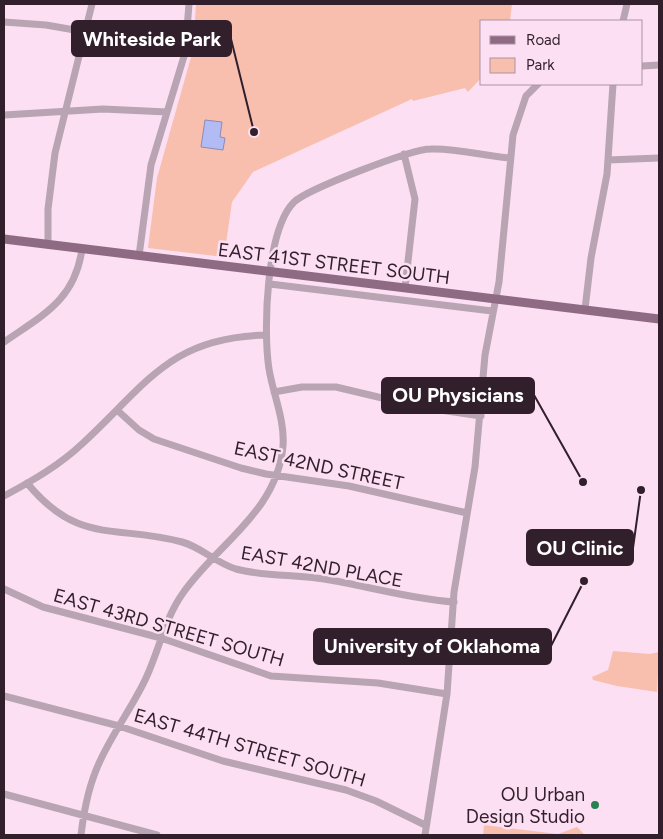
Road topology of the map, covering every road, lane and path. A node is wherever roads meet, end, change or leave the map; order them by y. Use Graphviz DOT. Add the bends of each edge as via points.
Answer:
graph roads {
  1 [pos="92,4"];
  2 [pos="189,4"];
  3 [pos="627,4"];
  4 [pos="623,20"];
  5 [pos="4,22"];
  6 [pos="86,32"];
  7 [pos="659,65"];
  8 [pos="643,66"];
  9 [pos="537,85"];
  10 [pos="614,85"];
  11 [pos="64,112"];
  12 [pos="167,112"];
  13 [pos="4,115"];
  14 [pos="404,154"];
  15 [pos="510,158"];
  16 [pos="659,158"];
  17 [pos="608,160"];
  18 [pos="4,239"];
  19 [pos="48,245"];
  20 [pos="82,249"];
  21 [pos="139,256"];
  22 [pos="271,271"];
  23 [pos="270,284"];
  24 [pos="406,288"];
  25 [pos="495,299"];
  26 [pos="585,309"];
  27 [pos="492,311"];
  28 [pos="659,319"];
  29 [pos="266,334"];
  30 [pos="4,342"];
  31 [pos="274,392"];
  32 [pos="116,410"];
  33 [pos="481,416"];
  34 [pos="277,476"];
  35 [pos="27,483"];
  36 [pos="4,496"];
  37 [pos="467,513"];
  38 [pos="214,557"];
  39 [pos="4,589"];
  40 [pos="454,602"];
  41 [pos="161,638"];
  42 [pos="447,694"];
  43 [pos="4,696"];
  44 [pos="119,726"];
  45 [pos="4,794"];
  46 [pos="84,815"];
  47 [pos="425,824"];
  48 [pos="81,835"];
  49 [pos="157,835"];
  50 [pos="425,835"];
  1 -- 6 [label="street"];
  2 -- 12 [label="street" via="185,54"];
  3 -- 4 [label="street"];
  5 -- 6 [label="street"];
  6 -- 11 [label="street"];
  7 -- 8 [label="street"];
  9 -- 15 [label="street" via="521,106"];
  10 -- 17 [label="street"];
  11 -- 12 [label="street" via="121,109"];
  11 -- 13 [label="street"];
  11 -- 19 [label="street" via="51,178"];
  12 -- 21 [label="street" via="151,165"];
  14 -- 15 [label="street" via="440,149"];
  14 -- 22 [label="street" via="294,202 281,219"];
  14 -- 24 [label="street" via="414,199"];
  15 -- 25 [label="street"];
  16 -- 17 [label="street"];
  17 -- 26 [label="street"];
  18 -- 19 [label="main road, EAST 41ST STREET SOUTH"];
  19 -- 20 [label="main road, EAST 41ST STREET SOUTH"];
  20 -- 21 [label="main road, EAST 41ST STREET SOUTH"];
  20 -- 30 [label="street" via="77,271 66,294 43,315"];
  21 -- 22 [label="main road, EAST 41ST STREET SOUTH"];
  22 -- 23 [label="street"];
  22 -- 24 [label="main road, EAST 41ST STREET SOUTH"];
  23 -- 27 [label="street, EAST 41ST STREET SOUTH"];
  23 -- 29 [label="street"];
  24 -- 25 [label="main road, EAST 41ST STREET SOUTH"];
  25 -- 26 [label="main road, EAST 41ST STREET SOUTH"];
  25 -- 27 [label="street"];
  26 -- 28 [label="main road, EAST 41ST STREET SOUTH"];
  27 -- 33 [label="street"];
  29 -- 31 [label="street"];
  29 -- 32 [label="street" via="239,336 186,352 156,371"];
  31 -- 33 [label="street" via="302,387 336,387 420,407"];
  31 -- 34 [label="street" via="283,437"];
  32 -- 34 [label="street, EAST 42ND STREET" via="154,438 242,468"];
  32 -- 35 [label="street" via="82,444"];
  33 -- 37 [label="street"];
  34 -- 37 [label="street, EAST 42ND STREET" via="356,488"];
  34 -- 38 [label="street" via="257,512"];
  35 -- 36 [label="street"];
  35 -- 38 [label="street, EAST 42ND PLACE" via="53,509 85,526 183,542"];
  37 -- 40 [label="street"];
  38 -- 40 [label="street, EAST 42ND PLACE" via="246,571 330,580 404,596"];
  38 -- 41 [label="street" via="175,604"];
  39 -- 41 [label="street, EAST 43RD STREET SOUTH" via="43,607"];
  40 -- 42 [label="street"];
  41 -- 42 [label="street, EAST 43RD STREET SOUTH" via="271,676 378,683"];
  41 -- 44 [label="street" via="146,677"];
  42 -- 47 [label="street"];
  43 -- 44 [label="street, EAST 44TH STREET SOUTH"];
  44 -- 46 [label="street" via="94,774"];
  44 -- 47 [label="street, EAST 44TH STREET SOUTH" via="223,760 346,790"];
  45 -- 46 [label="street"];
  46 -- 48 [label="street"];
  46 -- 49 [label="street"];
  47 -- 50 [label="street"];
}
